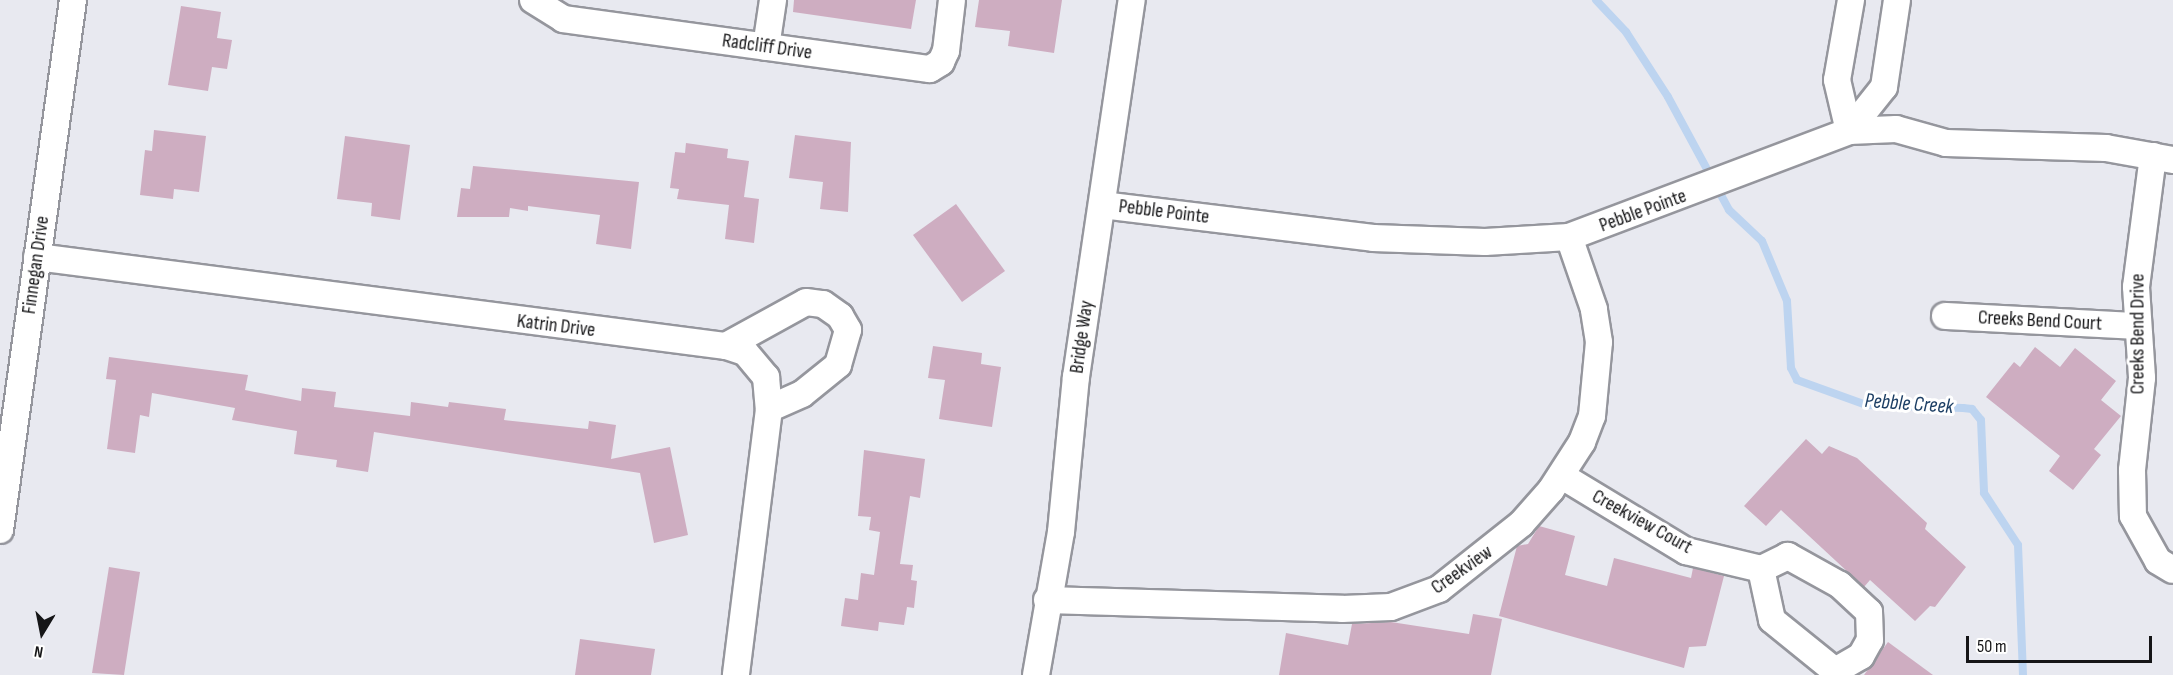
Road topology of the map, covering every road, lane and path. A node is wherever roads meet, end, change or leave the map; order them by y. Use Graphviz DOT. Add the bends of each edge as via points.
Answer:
graph roads {
  1 [pos="73,0"];
  2 [pos="532,0"];
  3 [pos="773,0"];
  4 [pos="952,0"];
  5 [pos="1132,0"];
  6 [pos="1851,0"];
  7 [pos="1897,0"];
  8 [pos="766,47"];
  9 [pos="1849,131"];
  10 [pos="2163,158"];
  11 [pos="1102,205"];
  12 [pos="1569,237"];
  13 [pos="37,257"];
  14 [pos="1945,316"];
  15 [pos="2135,326"];
  16 [pos="726,346"];
  17 [pos="769,409"];
  18 [pos="1562,476"];
  19 [pos="0,530"];
  20 [pos="1761,569"];
  21 [pos="2173,570"];
  22 [pos="1047,600"];
  23 [pos="736,675"];
  24 [pos="1036,675"];
  1 -- 13 [label="street, Finnegan Drive"];
  2 -- 8 [label="street, Radcliff Drive" via="563,19"];
  3 -- 8 [label="street"];
  4 -- 8 [label="street, Radcliff Drive" via="946,51 941,62 930,69"];
  5 -- 11 [label="street, Bridge Way"];
  6 -- 9 [label="street" via="1837,80"];
  7 -- 9 [label="street" via="1884,87"];
  9 -- 10 [label="street, Pebble Pointe" via="1896,129 1946,143 2106,148"];
  9 -- 12 [label="street, Pebble Pointe"];
  10 -- 15 [label="street, Creeks Bend Drive" via="2142,222"];
  11 -- 12 [label="street, Pebble Pointe" via="1373,238 1474,242"];
  11 -- 22 [label="street, Bridge Way" via="1076,377 1061,532"];
  12 -- 18 [label="street, Creekview" via="1594,309 1598,382 1582,442"];
  13 -- 16 [label="street, Katrin Drive"];
  13 -- 19 [label="street, Finnegan Drive"];
  14 -- 15 [label="street, Creeks Bend Court"];
  15 -- 21 [label="street, Creeks Bend Drive" via="2142,378 2132,470 2133,516 2158,561"];
  16 -- 17 [label="street, Katrin Drive" via="745,352 766,377"];
  16 -- 17 [label="street" via="806,302 823,304 840,316 848,330 838,365 802,394"];
  17 -- 23 [label="street, Katrin Drive"];
  18 -- 20 [label="street, Creekview Court" via="1686,551"];
  18 -- 22 [label="street, Creekview" via="1521,524 1473,565 1439,589 1391,607"];
  20 -- 20 [label="street" via="1788,556 1840,585 1869,612 1870,640 1862,656 1835,671 1772,620"];
  22 -- 24 [label="street, Bridge Way"];
}
